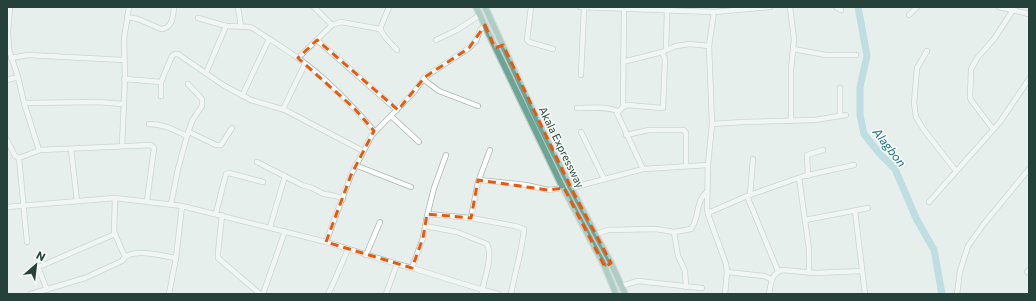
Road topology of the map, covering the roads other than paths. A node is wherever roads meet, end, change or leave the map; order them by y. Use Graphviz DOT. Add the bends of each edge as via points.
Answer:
graph roads {
  1 [pos="10,7"];
  2 [pos="129,7"];
  3 [pos="174,7"];
  4 [pos="238,7"];
  5 [pos="314,7"];
  6 [pos="389,7"];
  7 [pos="476,7"];
  8 [pos="485,7"];
  9 [pos="531,7"];
  10 [pos="582,7"];
  11 [pos="770,7"];
  12 [pos="790,7"];
  13 [pos="836,7"];
  14 [pos="917,7"];
  15 [pos="998,7"];
  16 [pos="626,8"];
  17 [pos="1014,9"];
  18 [pos="667,10"];
  19 [pos="842,10"];
  20 [pos="714,12"];
  21 [pos="1029,14"];
  22 [pos="480,15"];
  23 [pos="909,15"];
  24 [pos="127,17"];
  25 [pos="198,18"];
  26 [pos="332,25"];
  27 [pos="485,25"];
  28 [pos="226,26"];
  29 [pos="241,27"];
  30 [pos="380,29"];
  31 [pos="8,32"];
  32 [pos="269,39"];
  33 [pos="317,40"];
  34 [pos="436,40"];
  35 [pos="503,45"];
  36 [pos="710,46"];
  37 [pos="495,48"];
  38 [pos="553,48"];
  39 [pos="793,49"];
  40 [pos="397,50"];
  41 [pos="664,51"];
  42 [pos="927,52"];
  43 [pos="856,55"];
  44 [pos="11,58"];
  45 [pos="298,58"];
  46 [pos="124,60"];
  47 [pos="623,62"];
  48 [pos="305,64"];
  49 [pos="206,72"];
  50 [pos="581,75"];
  51 [pos="18,77"];
  52 [pos="124,79"];
  53 [pos="1029,79"];
  54 [pos="7,80"];
  55 [pos="423,80"];
  56 [pos="161,82"];
  57 [pos="188,84"];
  58 [pos="840,88"];
  59 [pos="161,96"];
  60 [pos="242,96"];
  61 [pos="24,102"];
  62 [pos="123,104"];
  63 [pos="478,106"];
  64 [pos="623,107"];
  65 [pos="577,108"];
  66 [pos="283,109"];
  67 [pos="397,110"];
  68 [pos="618,111"];
  69 [pos="846,114"];
  70 [pos="390,116"];
  71 [pos="840,116"];
  72 [pos="791,121"];
  73 [pos="149,124"];
  74 [pos="712,124"];
  75 [pos="232,128"];
  76 [pos="993,128"];
  77 [pos="375,132"];
  78 [pos="581,132"];
  79 [pos="188,134"];
  80 [pos="626,136"];
  81 [pos="7,140"];
  82 [pos="419,142"];
  83 [pos="122,146"];
  84 [pos="71,149"];
  85 [pos="39,150"];
  86 [pos="490,150"];
  87 [pos="823,150"];
  88 [pos="363,151"];
  89 [pos="446,155"];
  90 [pos="20,158"];
  91 [pos="753,159"];
  92 [pos="257,162"];
  93 [pos="355,165"];
  94 [pos="708,165"];
  95 [pos="854,165"];
  96 [pos="686,166"];
  97 [pos="643,169"];
  98 [pos="956,171"];
  99 [pos="1028,172"];
  100 [pos="285,176"];
  101 [pos="808,176"];
  102 [pos="799,178"];
  103 [pos="604,179"];
  104 [pos="480,180"];
  105 [pos="263,182"];
  106 [pos="411,187"];
  107 [pos="564,188"];
  108 [pos="570,188"];
  109 [pos="707,192"];
  110 [pos="748,195"];
  111 [pos="115,198"];
  112 [pos="343,199"];
  113 [pos="77,200"];
  114 [pos="147,202"];
  115 [pos="929,202"];
  116 [pos="171,204"];
  117 [pos="23,206"];
  118 [pos="182,206"];
  119 [pos="7,207"];
  120 [pos="868,208"];
  121 [pos="855,211"];
  122 [pos="216,213"];
  123 [pos="708,213"];
  124 [pos="428,214"];
  125 [pos="222,215"];
  126 [pos="471,218"];
  127 [pos="805,220"];
  128 [pos="380,222"];
  129 [pos="425,226"];
  130 [pos="270,227"];
  131 [pos="285,231"];
  132 [pos="674,232"];
  133 [pos="115,234"];
  134 [pos="596,234"];
  135 [pos="27,242"];
  136 [pos="326,242"];
  137 [pos="348,249"];
  138 [pos="366,255"];
  139 [pos="125,257"];
  140 [pos="176,258"];
  141 [pos="611,263"];
  142 [pos="397,264"];
  143 [pos="605,267"];
  144 [pos="412,268"];
  145 [pos="861,271"];
  146 [pos="727,272"];
  147 [pos="778,272"];
  148 [pos="809,273"];
  149 [pos="772,279"];
  150 [pos="621,286"];
  151 [pos="686,286"];
  152 [pos="702,288"];
  153 [pos="48,290"];
  154 [pos="483,292"];
  155 [pos="31,294"];
  156 [pos="169,294"];
  157 [pos="260,294"];
  158 [pos="263,294"];
  159 [pos="328,294"];
  160 [pos="386,294"];
  161 [pos="498,294"];
  162 [pos="511,294"];
  163 [pos="616,294"];
  164 [pos="625,294"];
  165 [pos="725,294"];
  166 [pos="770,294"];
  167 [pos="865,294"];
  168 [pos="957,294"];
  1 -- 31 [label="street"];
  2 -- 24 [label="street"];
  3 -- 24 [label="street" via="170,25 164,29"];
  4 -- 29 [label="street"];
  5 -- 26 [label="street"];
  6 -- 30 [label="street"];
  7 -- 22 [label="main road, Akala Expressway"];
  8 -- 35 [label="main road, Akala Expressway"];
  9 -- 38 [label="street" via="527,40"];
  10 -- 16 [label="street"];
  10 -- 50 [label="street"];
  11 -- 20 [label="street"];
  12 -- 39 [label="street"];
  13 -- 19 [label="street"];
  14 -- 23 [label="street"];
  15 -- 17 [label="street"];
  16 -- 18 [label="street"];
  16 -- 47 [label="street"];
  17 -- 21 [label="street"];
  17 -- 76 [label="street" via="971,69 970,98"];
  18 -- 20 [label="street"];
  18 -- 41 [label="street"];
  20 -- 36 [label="street"];
  22 -- 27 [label="main road, Akala Expressway"];
  22 -- 34 [label="street"];
  24 -- 46 [label="street"];
  25 -- 28 [label="street"];
  26 -- 30 [label="street" via="341,22"];
  26 -- 33 [label="street"];
  27 -- 37 [label="main road, Akala Expressway"];
  27 -- 55 [label="street" via="476,41 425,76"];
  28 -- 29 [label="street"];
  28 -- 49 [label="street"];
  29 -- 32 [label="street" via="254,29"];
  30 -- 40 [label="street"];
  31 -- 44 [label="street"];
  32 -- 45 [label="street"];
  32 -- 60 [label="street"];
  33 -- 45 [label="street"];
  33 -- 67 [label="street"];
  35 -- 37 [label="main road"];
  35 -- 108 [label="main road, Akala Expressway"];
  36 -- 41 [label="street" via="690,44"];
  36 -- 74 [label="street"];
  37 -- 107 [label="main road, Akala Expressway"];
  39 -- 43 [label="street" via="826,55"];
  39 -- 72 [label="street"];
  41 -- 47 [label="street"];
  41 -- 64 [label="street" via="663,108 627,105"];
  42 -- 98 [label="street" via="917,68 914,102 916,117"];
  44 -- 46 [label="street" via="28,56"];
  44 -- 51 [label="street"];
  45 -- 48 [label="street"];
  46 -- 52 [label="street"];
  47 -- 64 [label="street"];
  48 -- 66 [label="street"];
  48 -- 77 [label="street" via="354,108"];
  49 -- 56 [label="street" via="175,54"];
  49 -- 60 [label="street"];
  51 -- 54 [label="street"];
  51 -- 61 [label="street"];
  52 -- 56 [label="street"];
  52 -- 62 [label="street"];
  53 -- 76 [label="street"];
  55 -- 63 [label="street" via="439,91"];
  55 -- 67 [label="street"];
  56 -- 59 [label="street"];
  57 -- 79 [label="street" via="202,99 202,106"];
  58 -- 71 [label="street"];
  60 -- 66 [label="street"];
  61 -- 62 [label="street"];
  61 -- 85 [label="street"];
  62 -- 83 [label="street"];
  64 -- 68 [label="street"];
  65 -- 68 [label="street" via="602,107"];
  66 -- 88 [label="street"];
  67 -- 70 [label="street"];
  68 -- 80 [label="street"];
  69 -- 71 [label="street"];
  70 -- 77 [label="street"];
  70 -- 82 [label="street"];
  71 -- 72 [label="street"];
  72 -- 74 [label="street"];
  73 -- 79 [label="street" via="159,124"];
  74 -- 94 [label="street"];
  75 -- 79 [label="street" via="222,145"];
  76 -- 98 [label="street"];
  77 -- 88 [label="street"];
  78 -- 103 [label="street"];
  79 -- 116 [label="street"];
  80 -- 96 [label="street" via="649,130 684,130"];
  80 -- 97 [label="street"];
  81 -- 90 [label="street" via="15,156"];
  83 -- 84 [label="street"];
  83 -- 114 [label="street" via="154,147"];
  84 -- 85 [label="street"];
  84 -- 113 [label="street"];
  85 -- 90 [label="street"];
  86 -- 104 [label="street"];
  87 -- 101 [label="street" via="807,155"];
  88 -- 93 [label="street"];
  89 -- 124 [label="street"];
  90 -- 117 [label="street"];
  91 -- 110 [label="street"];
  92 -- 100 [label="street"];
  93 -- 106 [label="street"];
  93 -- 112 [label="street"];
  94 -- 96 [label="street"];
  94 -- 109 [label="street"];
  95 -- 101 [label="street"];
  96 -- 97 [label="street"];
  97 -- 103 [label="street"];
  98 -- 115 [label="street"];
  99 -- 168 [label="street" via="968,246 960,270"];
  100 -- 112 [label="street" via="324,194"];
  100 -- 130 [label="street"];
  101 -- 102 [label="street"];
  102 -- 110 [label="street"];
  102 -- 127 [label="street"];
  103 -- 108 [label="street"];
  104 -- 107 [label="street" via="548,190"];
  104 -- 126 [label="street"];
  105 -- 122 [label="street" via="226,174"];
  107 -- 143 [label="main road, Akala Expressway"];
  108 -- 134 [label="main road, Akala Expressway"];
  109 -- 123 [label="street"];
  109 -- 132 [label="street" via="701,198 691,229"];
  110 -- 123 [label="street"];
  110 -- 147 [label="street"];
  111 -- 113 [label="street"];
  111 -- 114 [label="street"];
  111 -- 133 [label="street"];
  112 -- 136 [label="street"];
  113 -- 117 [label="street"];
  114 -- 116 [label="street"];
  116 -- 118 [label="street"];
  117 -- 119 [label="street"];
  117 -- 135 [label="street"];
  118 -- 122 [label="street"];
  118 -- 140 [label="street"];
  120 -- 121 [label="street"];
  121 -- 127 [label="street"];
  121 -- 145 [label="street"];
  122 -- 125 [label="street"];
  123 -- 146 [label="street"];
  124 -- 126 [label="street"];
  124 -- 129 [label="street"];
  125 -- 130 [label="street"];
  125 -- 157 [label="street" via="218,258"];
  126 -- 162 [label="street" via="524,229"];
  127 -- 148 [label="street"];
  128 -- 138 [label="street"];
  129 -- 144 [label="street"];
  129 -- 154 [label="street" via="457,232 487,244 489,249"];
  130 -- 131 [label="street"];
  131 -- 136 [label="street"];
  131 -- 158 [label="street"];
  132 -- 134 [label="street" via="656,229 614,229"];
  132 -- 151 [label="street"];
  133 -- 139 [label="street"];
  133 -- 153 [label="street" via="36,268"];
  134 -- 141 [label="main road, Akala Expressway"];
  136 -- 137 [label="street"];
  137 -- 138 [label="street"];
  137 -- 159 [label="street"];
  138 -- 142 [label="street"];
  139 -- 140 [label="street" via="140,253"];
  139 -- 153 [label="street" via="122,261 85,278"];
  140 -- 156 [label="street"];
  141 -- 143 [label="main road"];
  141 -- 150 [label="main road, Akala Expressway"];
  142 -- 144 [label="street"];
  142 -- 160 [label="street"];
  143 -- 163 [label="main road, Akala Expressway"];
  144 -- 154 [label="street"];
  145 -- 148 [label="street"];
  145 -- 167 [label="street"];
  146 -- 149 [label="street" via="766,276"];
  146 -- 165 [label="street"];
  147 -- 148 [label="street" via="787,270"];
  147 -- 149 [label="street"];
  149 -- 166 [label="street"];
  150 -- 151 [label="street" via="638,281"];
  150 -- 164 [label="main road, Akala Expressway"];
  151 -- 152 [label="street"];
  153 -- 155 [label="street"];
  154 -- 161 [label="street"];
}
